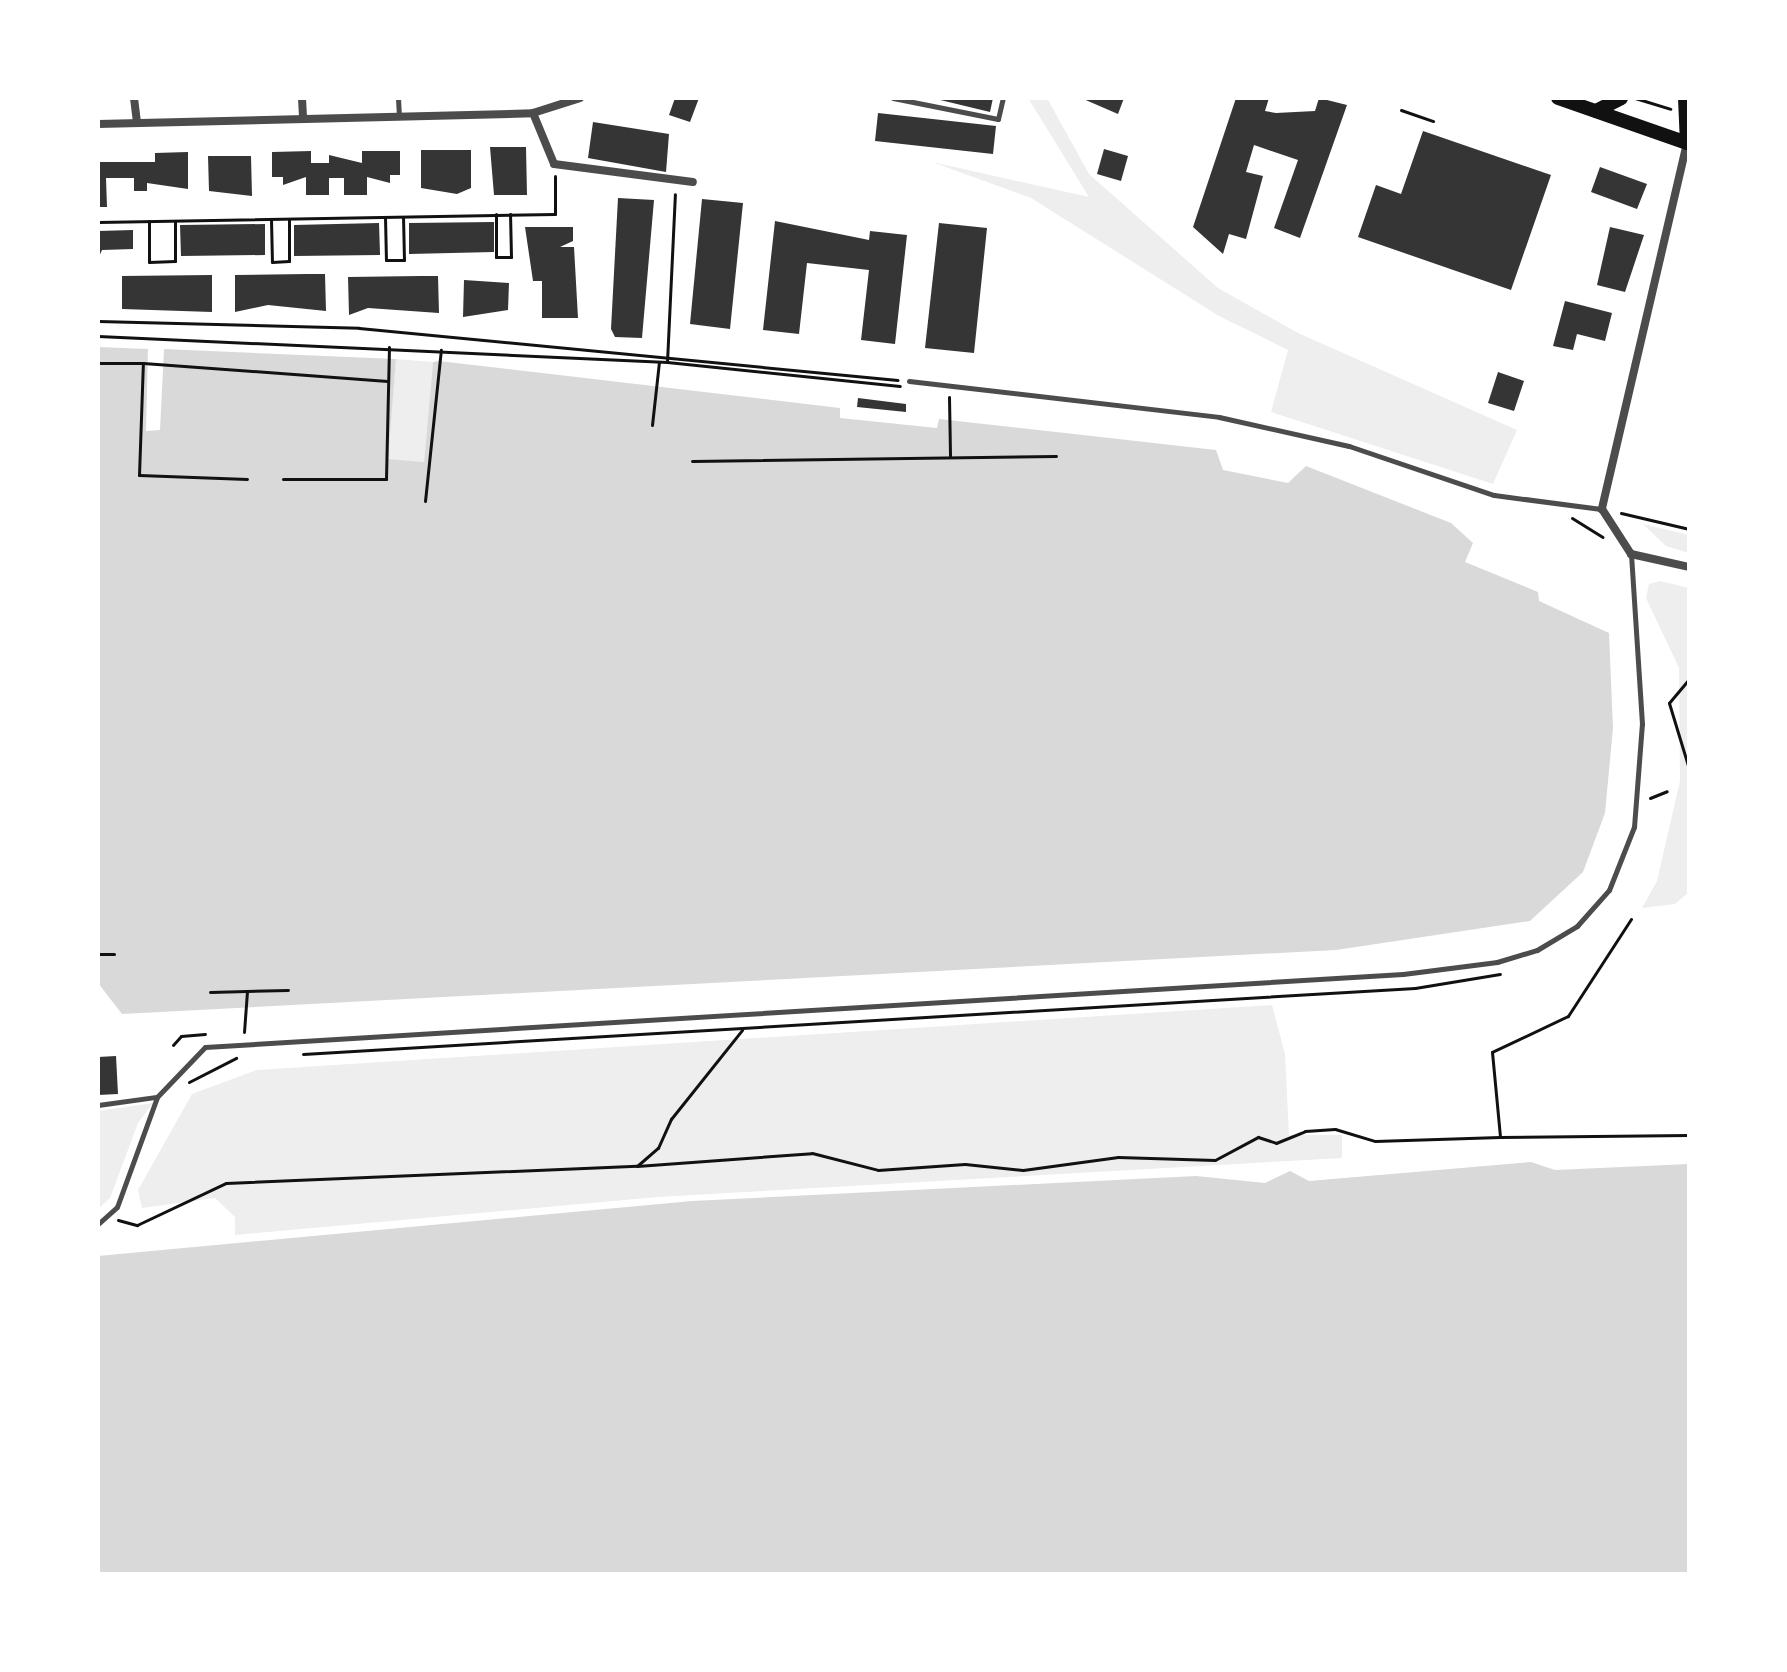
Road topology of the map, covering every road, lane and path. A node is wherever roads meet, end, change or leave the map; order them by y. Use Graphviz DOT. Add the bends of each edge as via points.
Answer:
graph roads {
  1 [pos="134,98"];
  2 [pos="302,98"];
  3 [pos="398,98"];
  4 [pos="580,98"];
  5 [pos="893,98"];
  6 [pos="1003,98"];
  7 [pos="1558,98"];
  8 [pos="1621,98"];
  9 [pos="1634,98"];
  10 [pos="1685,98"];
  11 [pos="1668,108"];
  12 [pos="1401,110"];
  13 [pos="1596,111"];
  14 [pos="533,113"];
  15 [pos="399,116"];
  16 [pos="303,119"];
  17 [pos="137,121"];
  18 [pos="1433,121"];
  19 [pos="98,124"];
  20 [pos="1688,141"];
  21 [pos="554,164"];
  22 [pos="693,182"];
  23 [pos="674,203"];
  24 [pos="496,214"];
  25 [pos="510,214"];
  26 [pos="385,217"];
  27 [pos="403,217"];
  28 [pos="271,219"];
  29 [pos="289,219"];
  30 [pos="149,221"];
  31 [pos="175,221"];
  32 [pos="98,222"];
  33 [pos="98,321"];
  34 [pos="98,336"];
  35 [pos="389,346"];
  36 [pos="441,349"];
  37 [pos="668,352"];
  38 [pos="659,362"];
  39 [pos="667,362"];
  40 [pos="98,363"];
  41 [pos="143,363"];
  42 [pos="387,381"];
  43 [pos="909,381"];
  44 [pos="949,400"];
  45 [pos="652,425"];
  46 [pos="1056,456"];
  47 [pos="950,457"];
  48 [pos="692,461"];
  49 [pos="247,479"];
  50 [pos="283,479"];
  51 [pos="425,501"];
  52 [pos="1552,506"];
  53 [pos="1602,509"];
  54 [pos="1689,529"];
  55 [pos="1630,553"];
  56 [pos="1689,567"];
  57 [pos="1689,679"];
  58 [pos="1689,769"];
  59 [pos="1631,919"];
  60 [pos="98,954"];
  61 [pos="114,954"];
  62 [pos="288,990"];
  63 [pos="247,991"];
  64 [pos="210,992"];
  65 [pos="742,1030"];
  66 [pos="248,1032"];
  67 [pos="157,1097"];
  68 [pos="98,1105"];
  69 [pos="1689,1135"];
  70 [pos="1500,1137"];
  71 [pos="637,1166"];
  72 [pos="111,1216"];
  73 [pos="98,1224"];
  1 -- 17 [label="street"];
  2 -- 16 [label="street"];
  3 -- 15 [label="lane"];
  4 -- 14 [label="street"];
  5 -- 6 [label="lane" via="998,119"];
  7 -- 13 [label="main road"];
  8 -- 13 [label="main road"];
  9 -- 11 [label="path"];
  10 -- 20 [label="main road"];
  12 -- 18 [label="path"];
  13 -- 20 [label="main road"];
  14 -- 15 [label="street"];
  14 -- 21 [label="street"];
  15 -- 16 [label="street"];
  16 -- 17 [label="street"];
  17 -- 19 [label="street"];
  20 -- 53 [label="street"];
  21 -- 22 [label="street"];
  21 -- 25 [label="path" via="555,214"];
  23 -- 37 [label="path"];
  24 -- 25 [label="path"];
  24 -- 25 [label="path" via="496,257 511,257"];
  24 -- 27 [label="path"];
  26 -- 27 [label="path"];
  26 -- 27 [label="path" via="386,260 404,260"];
  26 -- 29 [label="path"];
  28 -- 29 [label="path"];
  28 -- 29 [label="path" via="272,262 289,261"];
  28 -- 31 [label="path"];
  30 -- 31 [label="path"];
  30 -- 31 [label="path" via="149,262 175,261"];
  30 -- 32 [label="path"];
  33 -- 37 [label="path" via="359,328"];
  34 -- 35 [label="path"];
  35 -- 36 [label="path"];
  35 -- 42 [label="path"];
  36 -- 38 [label="path"];
  36 -- 51 [label="path"];
  37 -- 39 [label="path"];
  37 -- 43 [label="path"];
  38 -- 39 [label="path"];
  38 -- 45 [label="path"];
  39 -- 43 [label="path"];
  40 -- 41 [label="path"];
  41 -- 42 [label="path"];
  41 -- 49 [label="path" via="139,475"];
  42 -- 50 [label="path" via="393,382 386,479"];
  43 -- 52 [label="lane" via="1219,417"];
  44 -- 47 [label="path"];
  46 -- 47 [label="path"];
  47 -- 48 [label="path"];
  52 -- 53 [label="lane"];
  52 -- 55 [label="path"];
  53 -- 54 [label="path"];
  53 -- 55 [label="street"];
  55 -- 56 [label="street"];
  55 -- 67 [label="lane" via="1642,724 1634,827 1609,890 1577,926 1537,950 1403,974 238,1041 205,1047"];
  57 -- 58 [label="path" via="1669,703"];
  59 -- 70 [label="path" via="1568,1016 1492,1052"];
  60 -- 61 [label="path"];
  62 -- 63 [label="path"];
  63 -- 64 [label="path"];
  63 -- 66 [label="path"];
  65 -- 71 [label="path" via="671,1119 658,1148"];
  67 -- 68 [label="lane"];
  67 -- 72 [label="lane"];
  69 -- 70 [label="path"];
  70 -- 71 [label="path" via="1375,1141 1335,1129 1305,1131 1276,1143 1258,1137 1215,1160 1118,1157 1089,1166 900,1171 812,1153"];
  71 -- 72 [label="path" via="226,1183 137,1225"];
  72 -- 73 [label="lane"];
}
